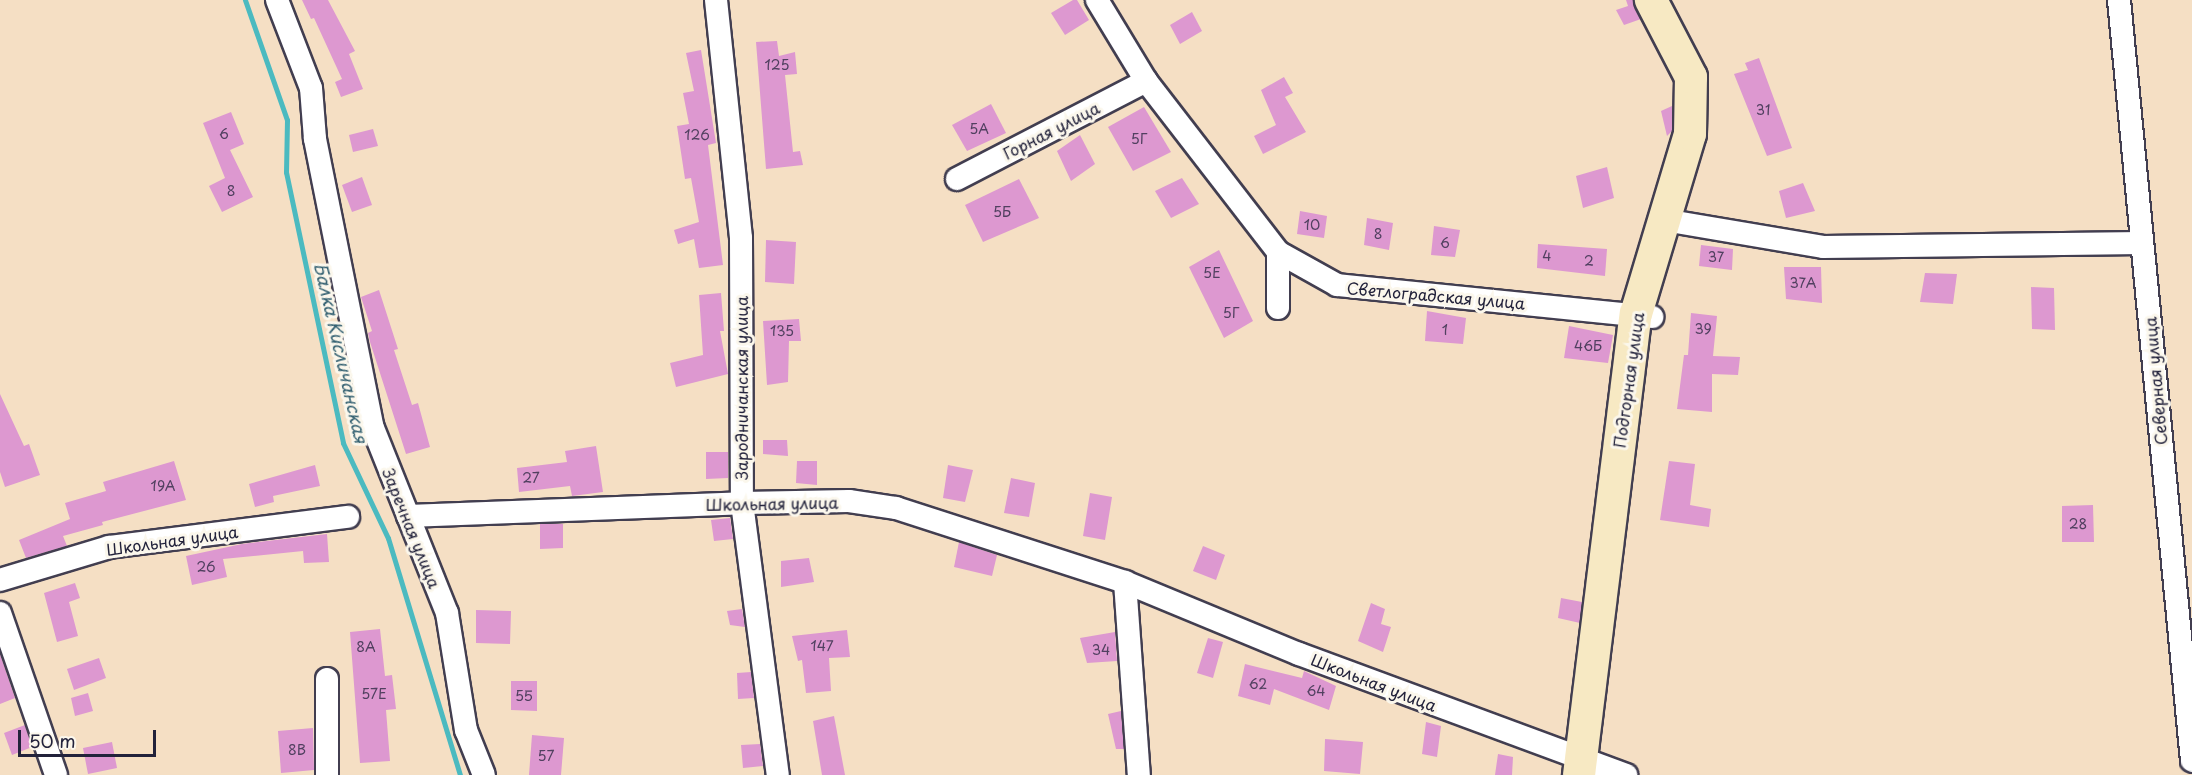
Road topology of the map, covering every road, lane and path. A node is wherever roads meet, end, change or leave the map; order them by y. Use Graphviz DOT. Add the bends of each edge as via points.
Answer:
graph roads {
  1 [pos="277,0"];
  2 [pos="716,0"];
  3 [pos="1097,0"];
  4 [pos="1651,0"];
  5 [pos="1665,0"];
  6 [pos="2119,0"];
  7 [pos="1146,81"];
  8 [pos="957,179"];
  9 [pos="1671,221"];
  10 [pos="2142,243"];
  11 [pos="1278,252"];
  12 [pos="1278,308"];
  13 [pos="1644,315"];
  14 [pos="742,503"];
  15 [pos="408,516"];
  16 [pos="348,517"];
  17 [pos="0,580"];
  18 [pos="1125,582"];
  19 [pos="0,613"];
  20 [pos="327,679"];
  21 [pos="2192,761"];
  22 [pos="1588,769"];
  23 [pos="56,775"];
  24 [pos="327,775"];
  25 [pos="484,775"];
  26 [pos="778,775"];
  27 [pos="1139,775"];
  28 [pos="1626,775"];
  1 -- 15 [label="street, Заречная улица" via="311,88 315,139 373,428"];
  2 -- 14 [label="street, Зародничанская улица" via="741,238"];
  3 -- 7 [label="street"];
  4 -- 9 [label="street" via="1691,77 1690,134"];
  5 -- 9 [label="street" via="1704,80 1701,135"];
  6 -- 10 [label="street, Северная улица"];
  7 -- 8 [label="street, Горная улица"];
  7 -- 11 [label="street, Светлоградская улица"];
  9 -- 10 [label="street" via="1823,247"];
  9 -- 13 [label="street, Подгорная улица"];
  10 -- 21 [label="street, Северная улица"];
  11 -- 12 [label="street"];
  11 -- 13 [label="street, Светлоградская улица" via="1337,285"];
  13 -- 22 [label="street, Подгорная улица"];
  14 -- 15 [label="street, Школьная улица"];
  14 -- 18 [label="street, Школьная улица" via="849,501 896,508"];
  14 -- 26 [label="street, Зародничанская улица"];
  15 -- 25 [label="street, Заречная улица" via="447,613 466,730"];
  16 -- 17 [label="street, Школьная улица" via="109,547"];
  18 -- 22 [label="street, Школьная улица"];
  18 -- 27 [label="street"];
  19 -- 23 [label="street"];
  20 -- 24 [label="street"];
  22 -- 28 [label="street, Школьная улица"];
}
